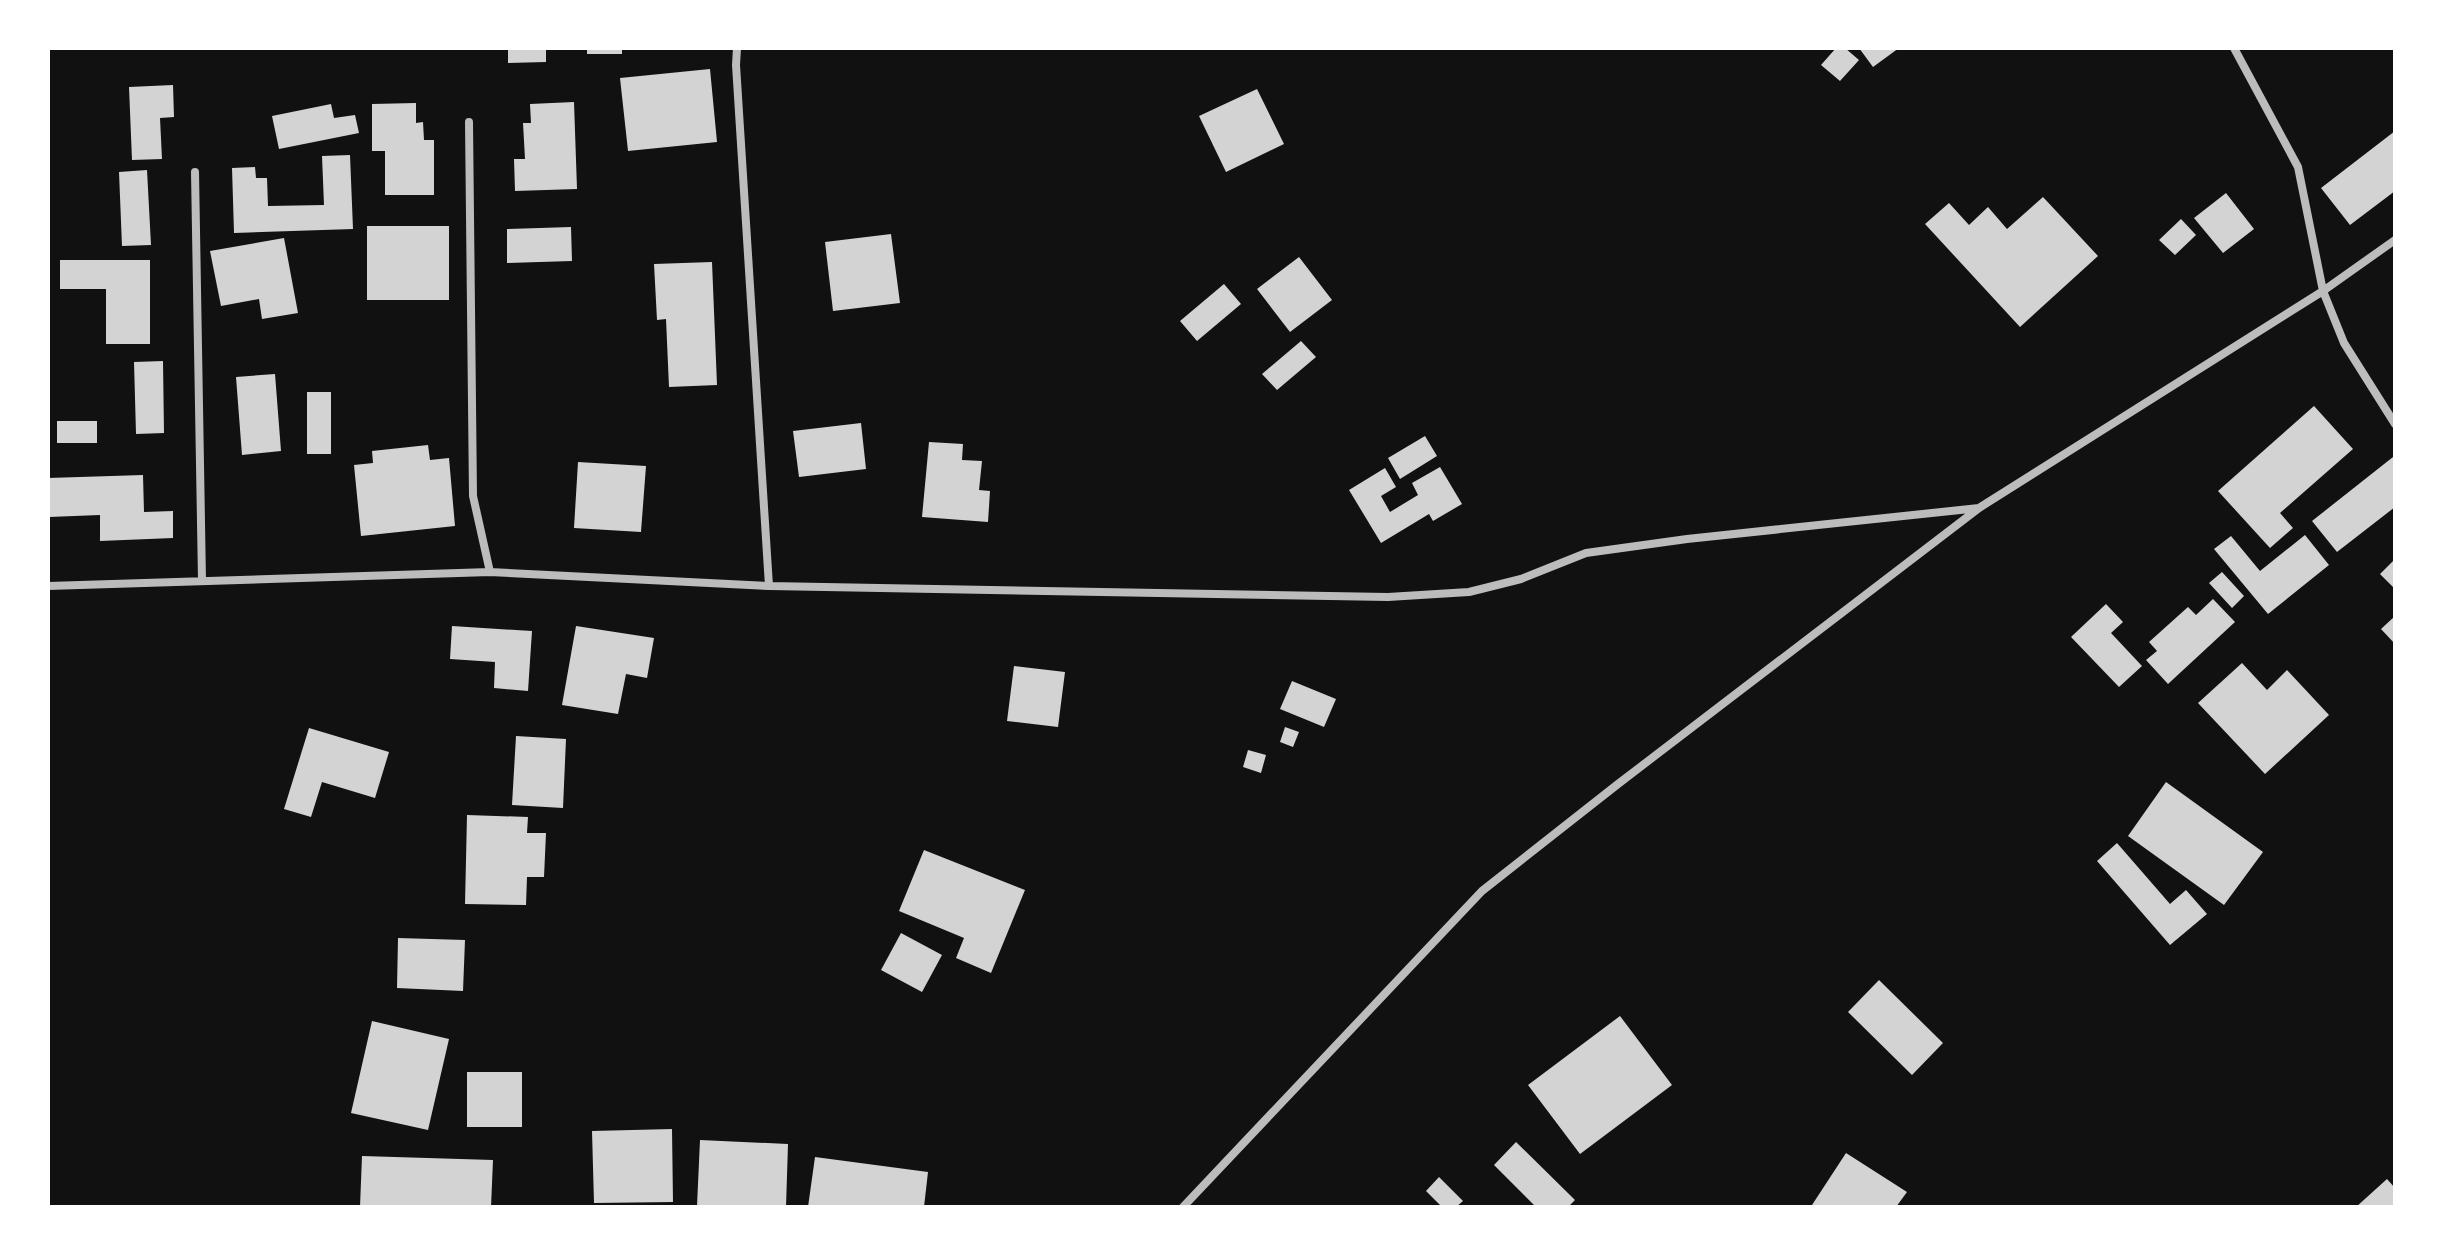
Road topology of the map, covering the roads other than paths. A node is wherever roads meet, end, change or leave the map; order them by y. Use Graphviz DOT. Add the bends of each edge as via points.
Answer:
graph roads {
  1 [pos="737,48"];
  2 [pos="2234,48"];
  3 [pos="469,122"];
  4 [pos="195,172"];
  5 [pos="2395,240"];
  6 [pos="2323,291"];
  7 [pos="2395,424"];
  8 [pos="1979,508"];
  9 [pos="490,572"];
  10 [pos="202,581"];
  11 [pos="48,586"];
  12 [pos="769,586"];
  13 [pos="1183,1207"];
  1 -- 12 [label="street"];
  2 -- 6 [label="street" via="2298,167"];
  3 -- 9 [label="street" via="473,496"];
  4 -- 10 [label="street"];
  5 -- 6 [label="street"];
  6 -- 7 [label="street" via="2344,343"];
  6 -- 8 [label="street"];
  8 -- 12 [label="street" via="1586,553 1469,592 1329,596"];
  8 -- 13 [label="street" via="1482,891"];
  9 -- 10 [label="street"];
  9 -- 12 [label="street"];
  10 -- 11 [label="street"];
}
